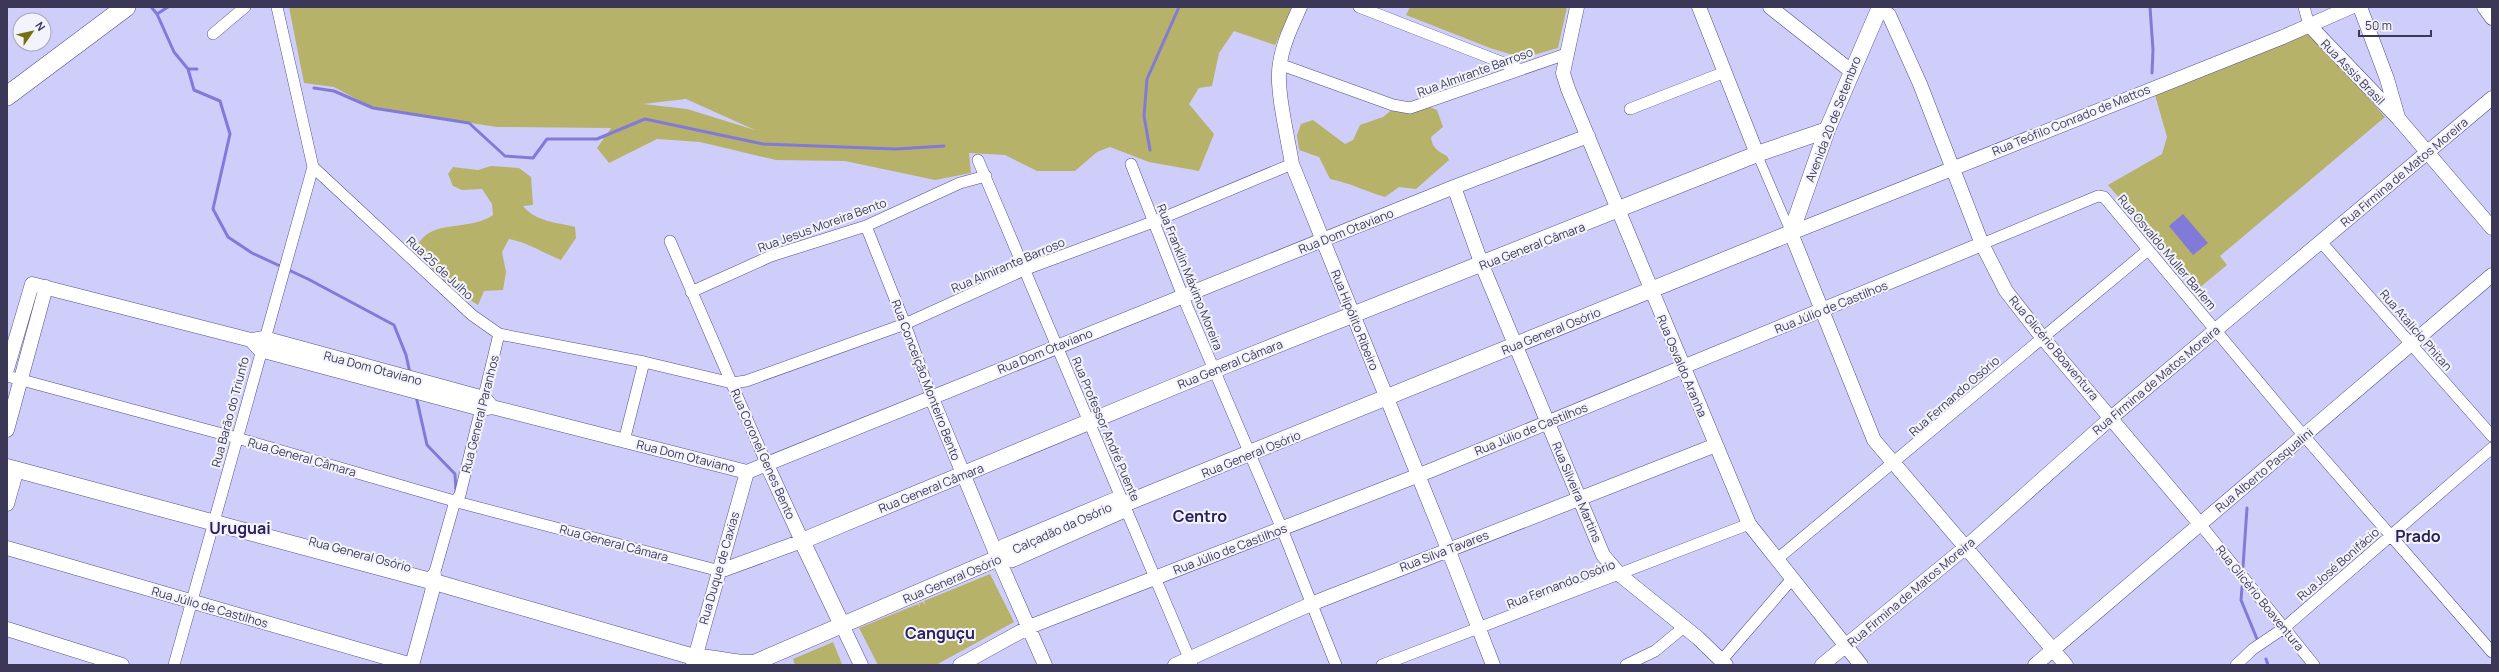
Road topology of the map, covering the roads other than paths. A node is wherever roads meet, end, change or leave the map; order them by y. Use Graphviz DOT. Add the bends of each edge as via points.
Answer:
graph roads {
  1 [pos="126,7"];
  2 [pos="245,7"];
  3 [pos="277,7"];
  4 [pos="1300,7"];
  5 [pos="1359,7"];
  6 [pos="1577,7"];
  7 [pos="1699,7"];
  8 [pos="1770,7"];
  9 [pos="2304,7"];
  10 [pos="2351,7"];
  11 [pos="2360,7"];
  12 [pos="2484,7"];
  13 [pos="1880,8"];
  14 [pos="2492,18"];
  15 [pos="2308,25"];
  16 [pos="213,34"];
  17 [pos="1566,54"];
  18 [pos="1279,64"];
  19 [pos="1519,69"];
  20 [pos="1725,72"];
  21 [pos="1851,72"];
  22 [pos="7,96"];
  23 [pos="2492,98"];
  24 [pos="1630,109"];
  25 [pos="2398,118"];
  26 [pos="1827,130"];
  27 [pos="1588,136"];
  28 [pos="2427,152"];
  29 [pos="1757,154"];
  30 [pos="978,160"];
  31 [pos="1131,164"];
  32 [pos="1292,164"];
  33 [pos="313,167"];
  34 [pos="1952,169"];
  35 [pos="986,176"];
  36 [pos="1454,187"];
  37 [pos="2104,197"];
  38 [pos="1618,211"];
  39 [pos="1152,222"];
  40 [pos="866,226"];
  41 [pos="2492,228"];
  42 [pos="1791,233"];
  43 [pos="670,241"];
  44 [pos="1323,241"];
  45 [pos="2321,242"];
  46 [pos="1982,244"];
  47 [pos="2148,250"];
  48 [pos="1482,265"];
  49 [pos="1026,269"];
  50 [pos="2492,275"];
  51 [pos="39,285"];
  52 [pos="1650,291"];
  53 [pos="691,292"];
  54 [pos="1183,296"];
  55 [pos="1822,311"];
  56 [pos="1352,315"];
  57 [pos="906,324"];
  58 [pos="2215,329"];
  59 [pos="499,334"];
  60 [pos="2042,337"];
  61 [pos="258,343"];
  62 [pos="2411,344"];
  63 [pos="1056,346"];
  64 [pos="1516,346"];
  65 [pos="644,362"];
  66 [pos="1684,367"];
  67 [pos="7,368"];
  68 [pos="1214,370"];
  69 [pos="7,376"];
  70 [pos="21,380"];
  71 [pos="732,383"];
  72 [pos="930,396"];
  73 [pos="1387,399"];
  74 [pos="486,405"];
  75 [pos="2112,417"];
  76 [pos="1090,422"];
  77 [pos="1547,422"];
  78 [pos="7,430"];
  79 [pos="2304,436"];
  80 [pos="2492,436"];
  81 [pos="237,438"];
  82 [pos="624,441"];
  83 [pos="1716,445"];
  84 [pos="2492,448"];
  85 [pos="1250,454"];
  86 [pos="10,464"];
  87 [pos="1894,464"];
  88 [pos="767,465"];
  89 [pos="747,472"];
  90 [pos="963,475"];
  91 [pos="1418,476"];
  92 [pos="1579,499"];
  93 [pos="459,500"];
  94 [pos="7,504"];
  95 [pos="1120,505"];
  96 [pos="214,518"];
  97 [pos="1749,524"];
  98 [pos="2200,524"];
  99 [pos="1282,529"];
  100 [pos="2391,536"];
  101 [pos="802,541"];
  102 [pos="1002,544"];
  103 [pos="1966,547"];
  104 [pos="7,548"];
  105 [pos="1448,549"];
  106 [pos="1776,560"];
  107 [pos="1005,562"];
  108 [pos="720,570"];
  109 [pos="1620,575"];
  110 [pos="1155,578"];
  111 [pos="1791,580"];
  112 [pos="435,582"];
  113 [pos="191,601"];
  114 [pos="1311,604"];
  115 [pos="842,625"];
  116 [pos="1029,627"];
  117 [pos="1684,627"];
  118 [pos="2284,628"];
  119 [pos="7,629"];
  120 [pos="1479,630"];
  121 [pos="1845,642"];
  122 [pos="2053,650"];
  123 [pos="2492,652"];
  124 [pos="694,657"];
  125 [pos="1191,662"];
  126 [pos="1724,663"];
  127 [pos="122,665"];
  128 [pos="174,665"];
  129 [pos="412,665"];
  130 [pos="861,665"];
  131 [pos="960,665"];
  132 [pos="1045,665"];
  133 [pos="1175,665"];
  134 [pos="1336,665"];
  135 [pos="1382,665"];
  136 [pos="1493,665"];
  137 [pos="1626,665"];
  138 [pos="1822,665"];
  139 [pos="1861,665"];
  140 [pos="1870,665"];
  141 [pos="2035,665"];
  142 [pos="2066,665"];
  143 [pos="2236,665"];
  144 [pos="2314,665"];
  1 -- 22 [label="highway"];
  2 -- 16 [label="street"];
  3 -- 33 [label="street"];
  4 -- 18 [label="street, Rua Hipólito Ribeiro" via="1285,41"];
  5 -- 19 [label="street"];
  6 -- 17 [label="street"];
  7 -- 20 [label="street"];
  8 -- 21 [label="street"];
  9 -- 15 [label="street"];
  10 -- 15 [label="street, Rua Teófilo Conrado de Mattos"];
  11 -- 25 [label="street, Rua Assis Brasil" via="2387,79"];
  12 -- 14 [label="street"];
  13 -- 21 [label="main road, Avenida 20 de Setembro"];
  13 -- 34 [label="street, Rua Glicério Boaventura" via="1889,15 1911,63"];
  15 -- 25 [label="street, Rua Assis Brasil"];
  15 -- 34 [label="street, Rua Teófilo Conrado de Mattos"];
  17 -- 19 [label="street, Rua Almirante Barroso"];
  17 -- 27 [label="street, Rua Osvaldo Aranha" via="1564,73 1568,89"];
  18 -- 19 [label="street, Rua Almirante Barroso" via="1393,105 1410,108"];
  18 -- 32 [label="street, Rua Hipólito Ribeiro" via="1282,107"];
  20 -- 24 [label="street"];
  20 -- 29 [label="street"];
  21 -- 26 [label="main road, Avenida 20 de Setembro"];
  23 -- 28 [label="street, Rua Firmina de Matos Moreira"];
  25 -- 28 [label="street, Rua Assis Brasil"];
  26 -- 29 [label="main road, Rua General Câmara"];
  26 -- 42 [label="main road, Avenida 20 de Setembro"];
  27 -- 36 [label="street, Rua Dom Otaviano"];
  27 -- 38 [label="street, Rua Osvaldo Aranha"];
  28 -- 41 [label="street, Rua Assis Brasil"];
  28 -- 45 [label="street, Rua Firmina de Matos Moreira"];
  29 -- 38 [label="main road, Rua General Câmara"];
  29 -- 42 [label="street"];
  30 -- 35 [label="street, Rua Professor André Puente"];
  31 -- 39 [label="street, Rua Franklin Máximo Moreira"];
  32 -- 39 [label="street, Rua Almirante Barroso"];
  32 -- 44 [label="street, Rua Hipólito Ribeiro"];
  33 -- 59 [label="street, Rua 25 de Julho" via="472,315"];
  33 -- 61 [label="street, Rua Barão do Triunfo"];
  34 -- 42 [label="street, Rua Teófilo Conrado de Mattos"];
  34 -- 46 [label="street, Rua Glicério Boaventura"];
  35 -- 40 [label="street, Rua Jesus Moreira Bento" via="960,183"];
  35 -- 49 [label="street, Rua Professor André Puente"];
  36 -- 44 [label="street, Rua Dom Otaviano"];
  36 -- 48 [label="street, Rua Silveira Martins"];
  37 -- 46 [label="street, Rua Júlio de Castilhos" via="2098,196"];
  37 -- 47 [label="street, Rua Osvaldo Muller Barlem"];
  38 -- 48 [label="main road, Rua General Câmara"];
  38 -- 52 [label="street, Rua Osvaldo Aranha"];
  39 -- 49 [label="street, Rua Almirante Barroso"];
  39 -- 54 [label="street, Rua Franklin Máximo Moreira"];
  40 -- 53 [label="street, Rua Jesus Moreira Bento" via="771,256"];
  40 -- 57 [label="street, Rua Conceição Monteiro Bento"];
  42 -- 52 [label="main road, Rua General Osório"];
  42 -- 55 [label="street"];
  43 -- 53 [label="street, Rua Coronel Genes Bento"];
  44 -- 54 [label="street, Rua Dom Otaviano"];
  44 -- 56 [label="street, Rua Hipólito Ribeiro"];
  45 -- 58 [label="street, Rua Firmina de Matos Moreira"];
  45 -- 62 [label="street, Rua Atalicio Phitan"];
  46 -- 55 [label="street, Rua Júlio de Castilhos"];
  46 -- 60 [label="street, Rua Glicério Boaventura" via="2006,291"];
  47 -- 58 [label="street, Rua Osvaldo Muller Barlem"];
  47 -- 60 [label="street, Rua Fernando Osório"];
  48 -- 56 [label="main road, Rua General Câmara"];
  48 -- 64 [label="street, Rua Silveira Martins"];
  49 -- 57 [label="street, Rua Almirante Barroso"];
  49 -- 63 [label="street, Rua Professor André Puente"];
  50 -- 62 [label="street, Rua Alberto Pasqualini"];
  51 -- 61 [label="street, Rua Dom Otaviano"];
  51 -- 67 [label="street"];
  51 -- 70 [label="street"];
  52 -- 64 [label="main road, Rua General Osório"];
  52 -- 66 [label="street, Rua Osvaldo Aranha"];
  53 -- 71 [label="street, Rua Coronel Genes Bento"];
  54 -- 63 [label="street, Rua Dom Otaviano"];
  54 -- 68 [label="street, Rua Franklin Máximo Moreira"];
  55 -- 66 [label="street, Rua Júlio de Castilhos"];
  55 -- 87 [label="street" via="1874,440"];
  56 -- 68 [label="main road, Rua General Câmara"];
  56 -- 73 [label="street, Rua Hipólito Ribeiro"];
  57 -- 71 [label="street, Rua Almirante Barroso" via="764,376"];
  57 -- 72 [label="street, Rua Conceição Monteiro Bento"];
  58 -- 75 [label="street, Rua Firmina de Matos Moreira"];
  58 -- 79 [label="street, Rua Osvaldo Muller Barlem"];
  59 -- 65 [label="street, Rua 25 de Julho"];
  59 -- 74 [label="street, Rua General Paranhos"];
  60 -- 75 [label="street, Rua Glicério Boaventura"];
  60 -- 87 [label="street, Rua Fernando Osório"];
  61 -- 74 [label="street, Rua Dom Otaviano"];
  61 -- 81 [label="street, Rua Barão do Triunfo"];
  62 -- 79 [label="street, Rua Alberto Pasqualini"];
  62 -- 80 [label="street, Rua Atalicio Phitan"];
  63 -- 72 [label="street, Rua Dom Otaviano"];
  63 -- 76 [label="street, Rua Professor André Puente"];
  64 -- 73 [label="main road, Rua General Osório"];
  64 -- 77 [label="street, Rua Silveira Martins"];
  65 -- 71 [label="street, Rua 25 de Julho"];
  65 -- 82 [label="street"];
  66 -- 77 [label="street, Rua Júlio de Castilhos"];
  66 -- 83 [label="street, Rua Osvaldo Aranha"];
  68 -- 76 [label="main road, Rua General Câmara"];
  68 -- 85 [label="street, Rua Franklin Máximo Moreira"];
  69 -- 70 [label="street, Rua General Câmara"];
  70 -- 78 [label="street"];
  70 -- 81 [label="street, Rua General Câmara"];
  71 -- 88 [label="street, Rua Coronel Genes Bento"];
  72 -- 88 [label="street, Rua Dom Otaviano"];
  72 -- 90 [label="street, Rua Conceição Monteiro Bento"];
  73 -- 85 [label="main road, Rua General Osório"];
  73 -- 91 [label="street, Rua Hipólito Ribeiro"];
  74 -- 82 [label="street, Rua Dom Otaviano"];
  74 -- 93 [label="street, Rua General Paranhos"];
  75 -- 98 [label="street, Rua Glicério Boaventura"];
  75 -- 103 [label="street, Rua Firmina de Matos Moreira"];
  76 -- 90 [label="main road, Rua General Câmara"];
  76 -- 95 [label="street, Rua Professor André Puente"];
  77 -- 91 [label="street, Rua Júlio de Castilhos"];
  77 -- 92 [label="street, Rua Silveira Martins"];
  79 -- 98 [label="street, Rua Alberto Pasqualini"];
  79 -- 100 [label="street, Rua Osvaldo Muller Barlem"];
  81 -- 93 [label="street, Rua General Câmara"];
  81 -- 96 [label="street, Rua Barão do Triunfo"];
  82 -- 89 [label="street, Rua Dom Otaviano"];
  83 -- 92 [label="street, Rua Silva Tavares"];
  83 -- 97 [label="street, Rua Osvaldo Aranha"];
  84 -- 100 [label="street, Rua José Bonifácio"];
  85 -- 95 [label="main road, Rua General Osório"];
  85 -- 99 [label="street, Rua Franklin Máximo Moreira"];
  86 -- 94 [label="street"];
  86 -- 96 [label="main road, Rua General Osório"];
  87 -- 103 [label="street"];
  87 -- 106 [label="street, Rua Fernando Osório"];
  88 -- 89 [label="street, Rua Dom Otaviano"];
  88 -- 101 [label="street, Rua Coronel Genes Bento"];
  89 -- 108 [label="street, Rua Duque de Caxias"];
  90 -- 101 [label="main road, Rua General Câmara"];
  90 -- 107 [label="street, Rua Conceição Monteiro Bento"];
  91 -- 99 [label="street, Rua Júlio de Castilhos"];
  91 -- 105 [label="street, Rua Hipólito Ribeiro"];
  92 -- 105 [label="street, Rua Silva Tavares"];
  92 -- 109 [label="street, Rua Silveira Martins" via="1603,555"];
  93 -- 108 [label="street, Rua General Câmara"];
  93 -- 112 [label="street, Rua General Paranhos"];
  95 -- 102 [label="street, Calçadão da Osório"];
  95 -- 107 [label="main road, Rua General Osório"];
  95 -- 110 [label="street, Rua Professor André Puente"];
  96 -- 112 [label="main road, Rua General Osório"];
  96 -- 113 [label="street, Rua Barão do Triunfo"];
  97 -- 106 [label="street, Rua Osvaldo Aranha"];
  97 -- 109 [label="street, Rua Fernando Osório"];
  98 -- 118 [label="street, Rua Glicério Boaventura"];
  98 -- 122 [label="street, Rua Alberto Pasqualini"];
  99 -- 110 [label="street, Rua Júlio de Castilhos"];
  99 -- 114 [label="street, Rua Franklin Máximo Moreira"];
  100 -- 118 [label="street, Rua José Bonifácio"];
  100 -- 123 [label="street, Rua Osvaldo Muller Barlem"];
  101 -- 108 [label="street, Rua General Câmara"];
  101 -- 115 [label="main road, Rua Coronel Genes Bento"];
  103 -- 121 [label="street, Rua Firmina de Matos Moreira"];
  103 -- 122 [label="street"];
  104 -- 113 [label="street, Rua Júlio de Castilhos"];
  105 -- 114 [label="street, Rua Silva Tavares"];
  105 -- 120 [label="street, Rua Hipólito Ribeiro"];
  106 -- 111 [label="street, Rua Osvaldo Aranha"];
  107 -- 115 [label="main road, Rua General Osório"];
  107 -- 116 [label="street, Rua Conceição Monteiro Bento"];
  108 -- 124 [label="street, Rua Duque de Caxias"];
  109 -- 117 [label="street, Rua Silveira Martins"];
  109 -- 120 [label="street, Rua Fernando Osório"];
  110 -- 116 [label="street, Rua Júlio de Castilhos"];
  110 -- 125 [label="street, Rua Professor André Puente"];
  111 -- 121 [label="street, Rua Osvaldo Aranha"];
  111 -- 126 [label="street"];
  112 -- 124 [label="main road, Rua General Osório"];
  112 -- 129 [label="street, Rua General Paranhos"];
  113 -- 128 [label="street, Rua Barão do Triunfo"];
  113 -- 129 [label="street, Rua Júlio de Castilhos"];
  114 -- 125 [label="street, Rua Silva Tavares"];
  114 -- 134 [label="street, Rua Franklin Máximo Moreira"];
  115 -- 124 [label="main road, Rua General Osório" via="754,663 743,664 710,657"];
  115 -- 130 [label="street, Rua Coronel Genes Bento"];
  116 -- 131 [label="street, Rua Júlio de Castilhos"];
  116 -- 132 [label="street, Rua Conceição Monteiro Bento"];
  117 -- 126 [label="street, Rua Silveira Martins"];
  117 -- 137 [label="street" via="1655,652"];
  118 -- 143 [label="street, Rua José Bonifácio"];
  118 -- 144 [label="street, Rua Glicério Boaventura"];
  119 -- 127 [label="street"];
  120 -- 135 [label="street, Rua Fernando Osório"];
  120 -- 136 [label="street, Rua Hipólito Ribeiro"];
  121 -- 138 [label="street, Rua Firmina de Matos Moreira"];
  121 -- 139 [label="street, Rua Osvaldo Aranha"];
  121 -- 140 [label="street, Rua Osvaldo Aranha"];
  122 -- 141 [label="street, Rua Alberto Pasqualini"];
  122 -- 142 [label="street"];
  125 -- 133 [label="street, Rua Silva Tavares"];
}
